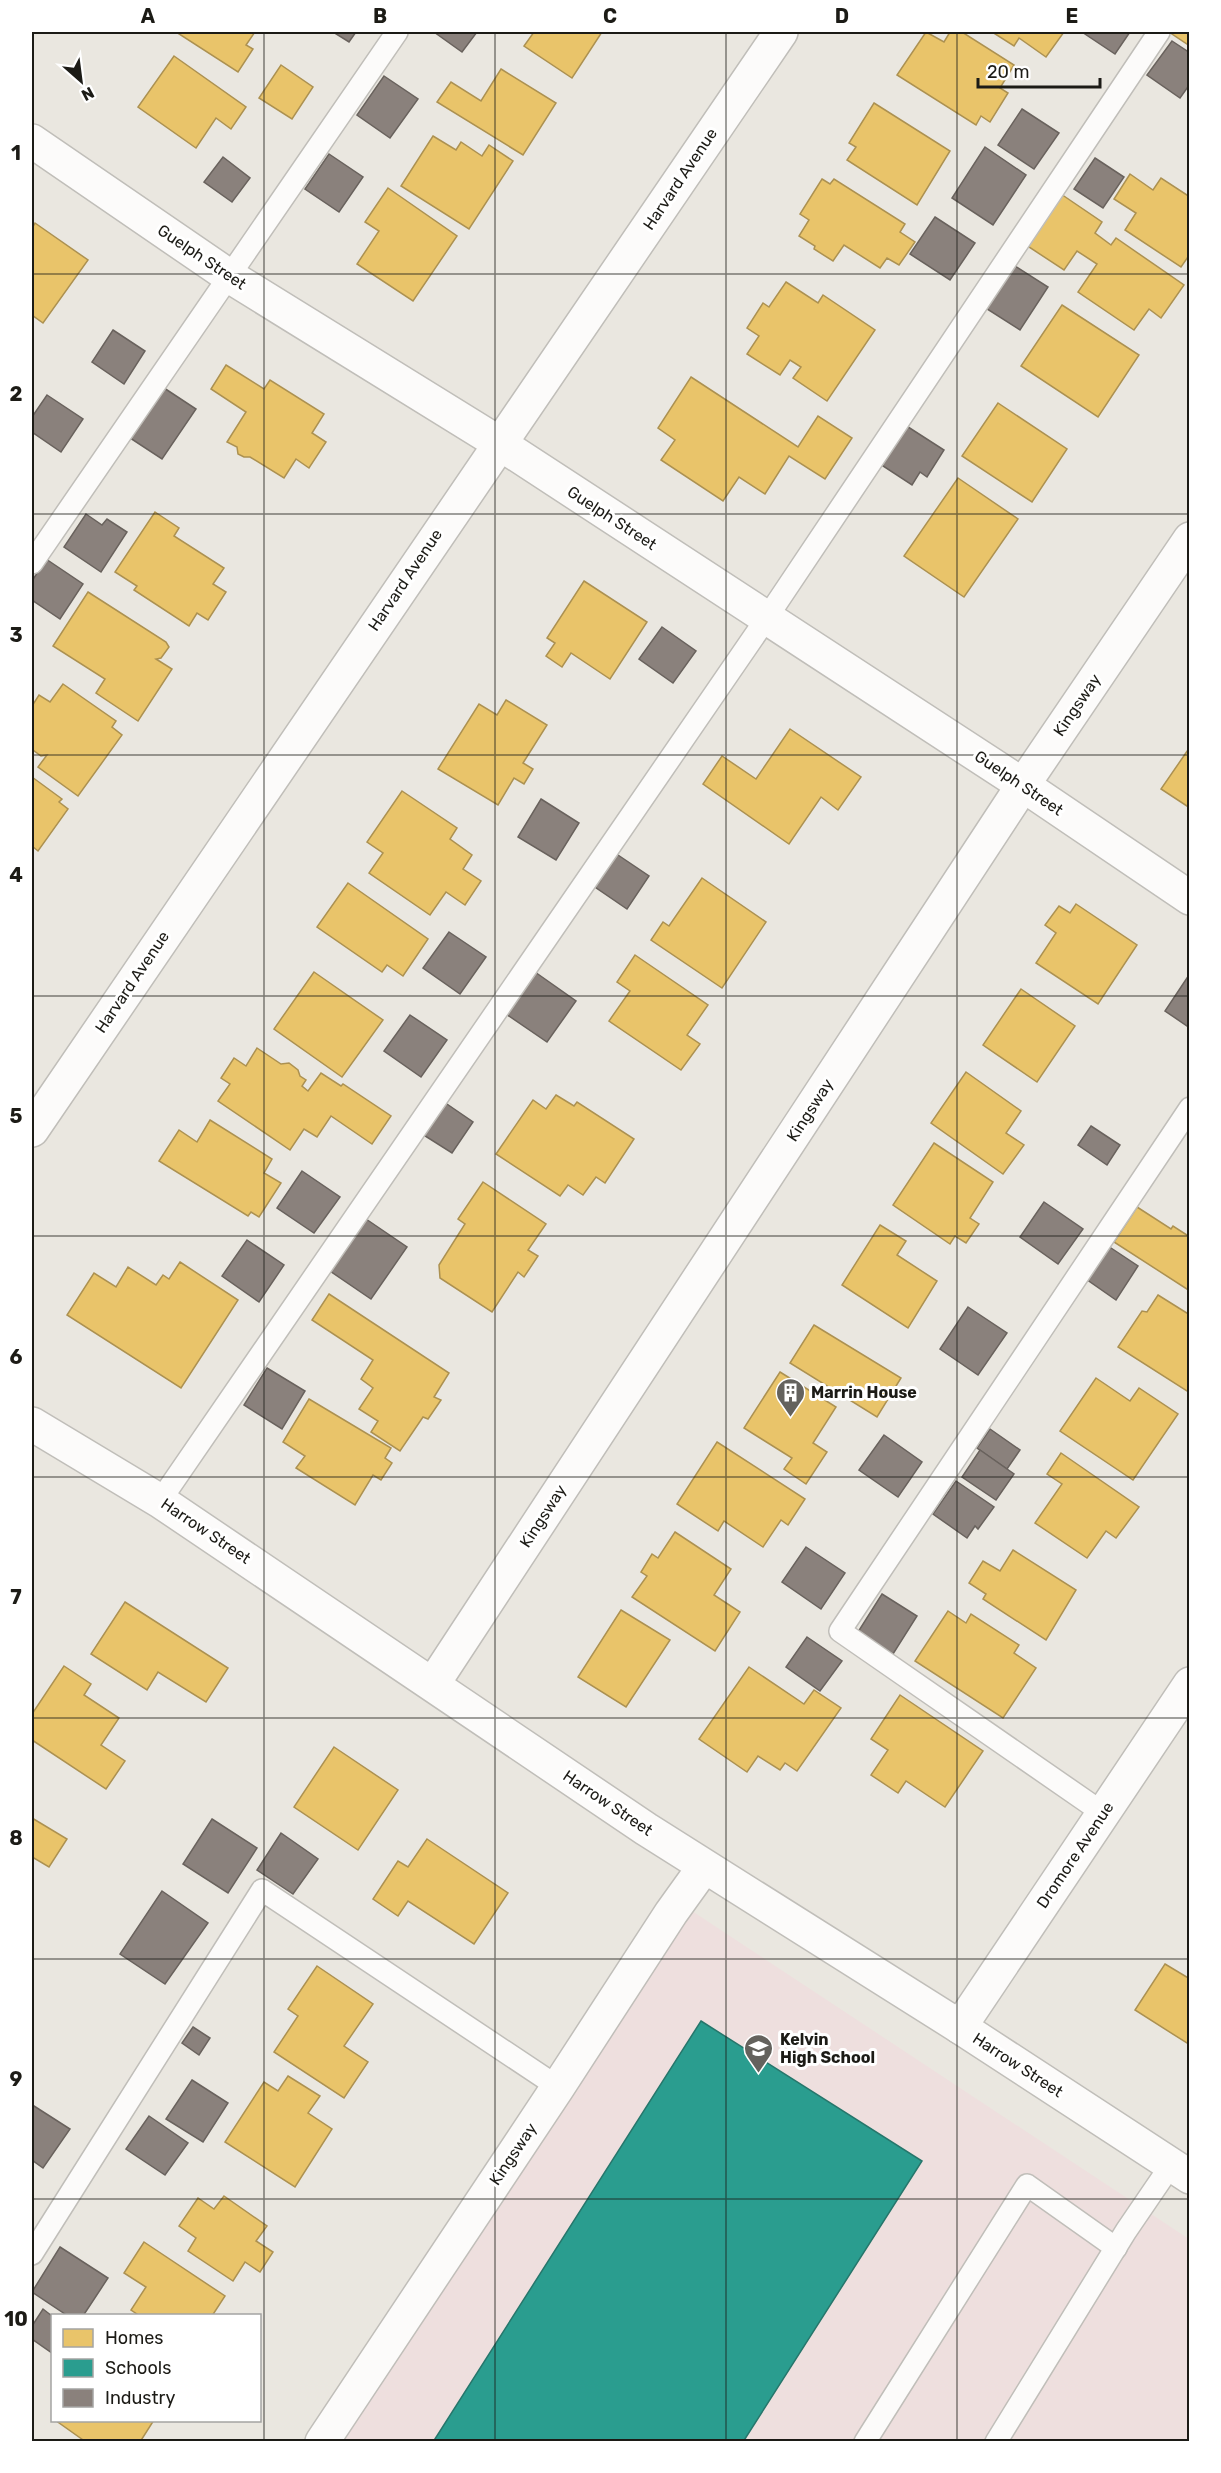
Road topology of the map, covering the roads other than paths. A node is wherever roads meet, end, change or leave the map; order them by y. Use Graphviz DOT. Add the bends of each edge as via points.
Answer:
graph roads {
  1 [pos="397,32"];
  2 [pos="782,32"];
  3 [pos="1159,32"];
  4 [pos="32,141"];
  5 [pos="229,276"];
  6 [pos="499,443"];
  7 [pos="1190,539"];
  8 [pos="32,562"];
  9 [pos="766,619"];
  10 [pos="1023,785"];
  11 [pos="1190,898"];
  12 [pos="1190,1108"];
  13 [pos="32,1130"];
  14 [pos="35,1434"];
  15 [pos="160,1501"];
  16 [pos="433,1684"];
  17 [pos="1190,1684"];
  18 [pos="1103,1813"];
  19 [pos="704,1867"];
  20 [pos="960,2027"];
  21 [pos="558,2087"];
  22 [pos="1180,2171"];
  23 [pos="1116,2248"];
  24 [pos="32,2254"];
  25 [pos="322,2442"];
  26 [pos="865,2442"];
  27 [pos="996,2442"];
  1 -- 5 [label="lane"];
  2 -- 6 [label="street, Harvard Avenue"];
  3 -- 9 [label="lane"];
  4 -- 5 [label="street, Guelph Street"];
  5 -- 6 [label="street, Guelph Street"];
  5 -- 8 [label="lane"];
  6 -- 9 [label="street, Guelph Street"];
  6 -- 13 [label="street, Harvard Avenue"];
  7 -- 10 [label="street, Kingsway"];
  9 -- 10 [label="street, Guelph Street"];
  9 -- 15 [label="lane"];
  10 -- 11 [label="street, Guelph Street"];
  10 -- 16 [label="street, Kingsway"];
  12 -- 18 [label="lane" via="840,1630"];
  14 -- 15 [label="street, Harrow Street"];
  15 -- 16 [label="street, Harrow Street"];
  16 -- 19 [label="street, Harrow Street"];
  17 -- 18 [label="street, Dromore Avenue"];
  18 -- 20 [label="street, Dromore Avenue"];
  19 -- 20 [label="street, Harrow Street"];
  19 -- 21 [label="street, Kingsway"];
  20 -- 22 [label="street, Harrow Street"];
  21 -- 24 [label="lane" via="262,1890"];
  21 -- 25 [label="street, Kingsway"];
  22 -- 23 [label="lane"];
  23 -- 26 [label="lane" via="1027,2185"];
  23 -- 27 [label="lane"];
}
